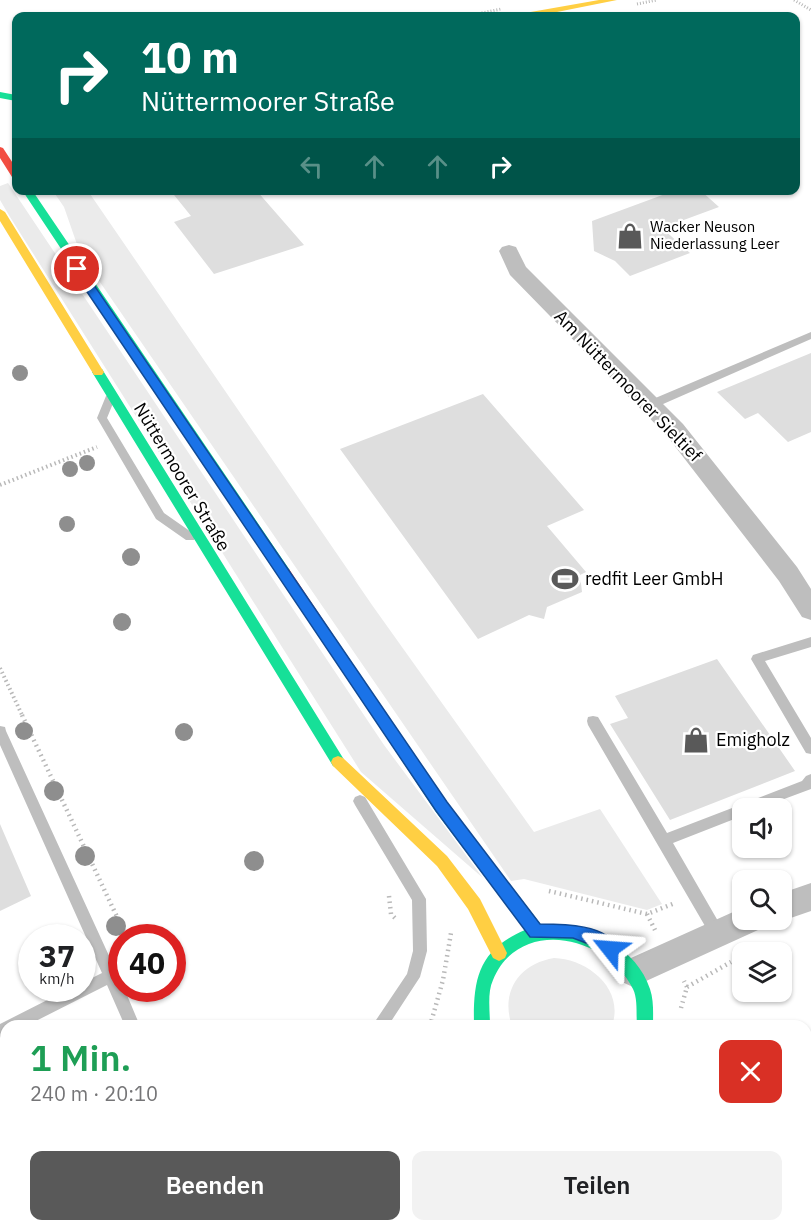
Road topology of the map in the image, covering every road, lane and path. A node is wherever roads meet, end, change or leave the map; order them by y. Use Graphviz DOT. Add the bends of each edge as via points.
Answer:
graph roads {
  1 [pos="613,0"];
  2 [pos="794,0"];
  3 [pos="811,10"];
  4 [pos="547,12"];
  5 [pos="0,150"];
  6 [pos="12,169"];
  7 [pos="30,195"];
  8 [pos="0,213"];
  9 [pos="509,251"];
  10 [pos="811,335"];
  11 [pos="111,395"];
  12 [pos="650,405"];
  13 [pos="103,444"];
  14 [pos="0,485"];
  15 [pos="203,545"];
  16 [pos="811,610"];
  17 [pos="811,642"];
  18 [pos="0,668"];
  19 [pos="593,721"];
  20 [pos="0,731"];
  21 [pos="811,749"];
  22 [pos="335,759"];
  23 [pos="6,760"];
  24 [pos="811,780"];
  25 [pos="773,798"];
  26 [pos="732,814"];
  27 [pos="664,840"];
  28 [pos="811,897"];
  29 [pos="792,904"];
  30 [pos="120,924"];
  31 [pos="732,926"];
  32 [pos="452,929"];
  33 [pos="536,931"];
  34 [pos="717,933"];
  35 [pos="499,952"];
  36 [pos="732,962"];
  37 [pos="108,970"];
  38 [pos="633,972"];
  39 [pos="108,978"];
  40 [pos="687,987"];
  41 [pos="123,1002"];
  42 [pos="23,1020"];
  43 [pos="131,1020"];
  44 [pos="383,1020"];
  45 [pos="432,1020"];
  46 [pos="481,1020"];
  47 [pos="645,1020"];
  1 -- 4 [label="street"];
  2 -- 3 [label="path"];
  5 -- 6 [label="street"];
  7 -- 33 [label="street, Nüttermoorer Straße" via="441,807"];
  8 -- 11 [label="street, Nüttermoorer Straße"];
  9 -- 12 [label="street, Am Nüttermoorer Sieltief" via="517,270"];
  10 -- 12 [label="lane"];
  11 -- 15 [label="street, Nüttermoorer Straße"];
  11 -- 15 [label="lane" via="102,418 160,516"];
  12 -- 16 [label="street, Am Nüttermoorer Sieltief" via="731,499"];
  13 -- 14 [label="path"];
  15 -- 22 [label="street, Nüttermoorer Straße"];
  17 -- 21 [label="lane" via="757,659"];
  18 -- 30 [label="path"];
  19 -- 27 [label="lane"];
  20 -- 23 [label="lane"];
  22 -- 35 [label="street, Nüttermoorer Straße" via="434,852 466,892"];
  22 -- 44 [label="lane, Nüttermoorer Straße" via="419,899 420,951 413,977"];
  23 -- 37 [label="lane"];
  24 -- 25 [label="lane"];
  26 -- 27 [label="lane"];
  27 -- 34 [label="lane"];
  28 -- 29 [label="street"];
  31 -- 34 [label="street"];
  32 -- 45 [label="path"];
  33 -- 35 [label="street"];
  33 -- 38 [label="street" via="573,931 599,940"];
  34 -- 38 [label="street"];
  35 -- 46 [label="street" via="480,987"];
  36 -- 40 [label="path"];
  38 -- 47 [label="street" via="644,997"];
  39 -- 42 [label="lane"];
  41 -- 43 [label="lane"];
}
